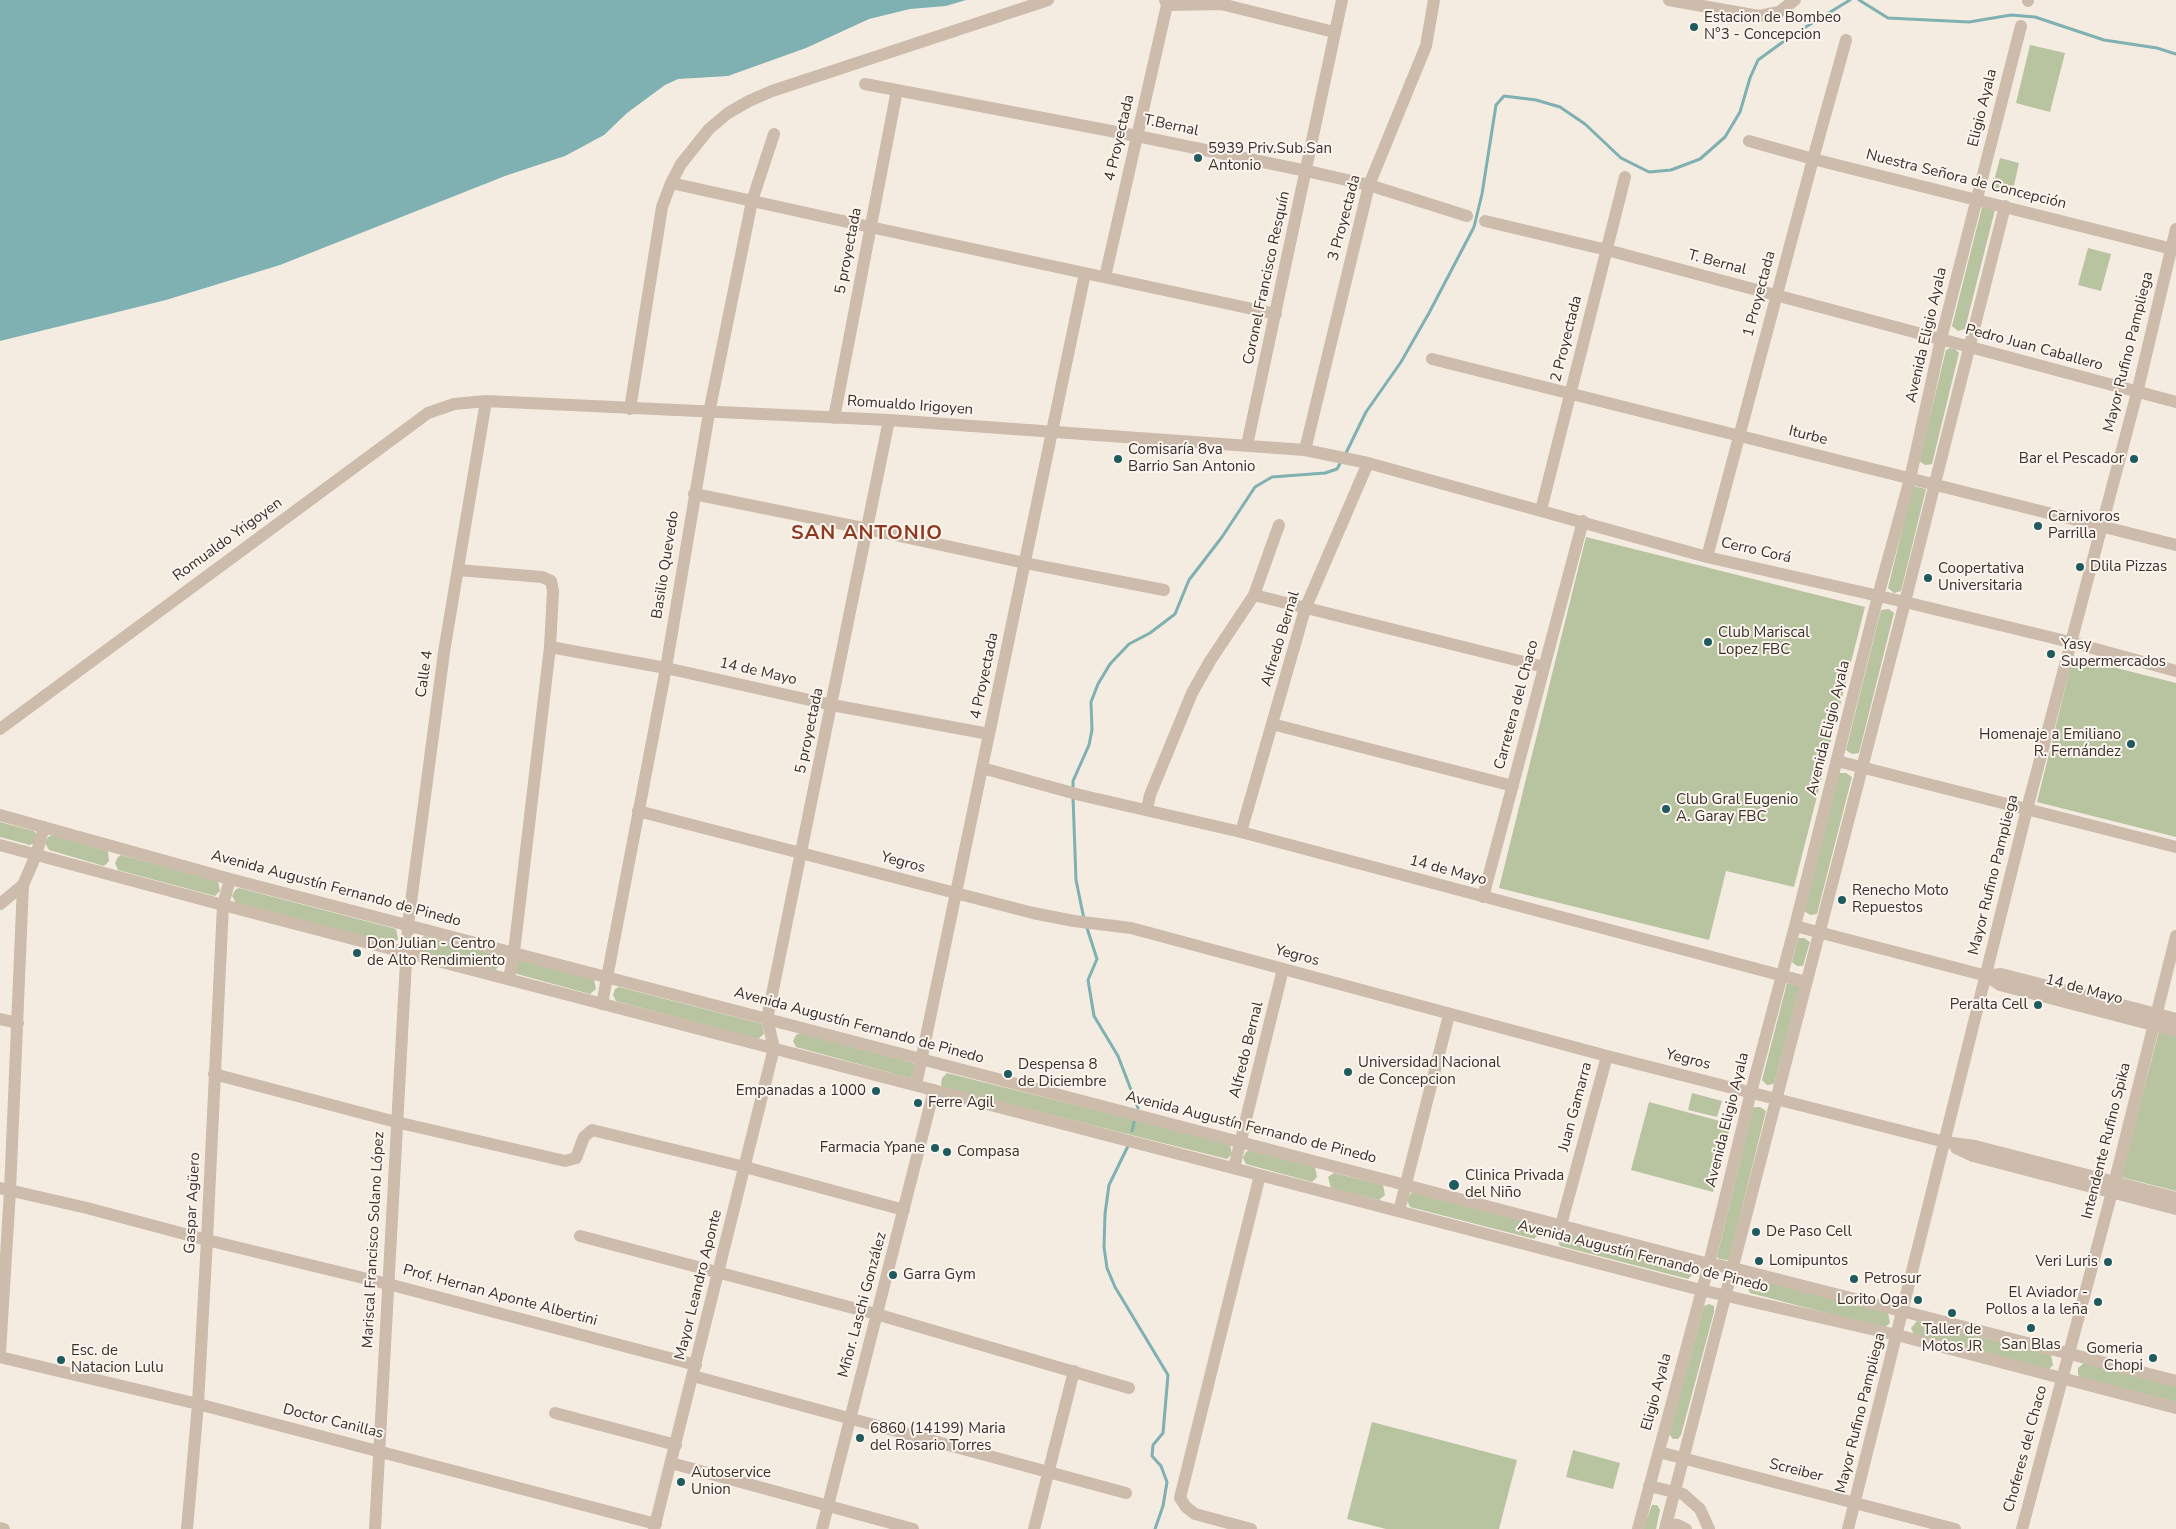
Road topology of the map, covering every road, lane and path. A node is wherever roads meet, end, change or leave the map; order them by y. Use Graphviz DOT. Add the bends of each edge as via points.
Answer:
graph roads {
  1 [pos="1048,0"];
  2 [pos="1342,0"];
  3 [pos="1434,0"];
  4 [pos="1669,0"];
  5 [pos="1795,0"];
  6 [pos="1166,3"];
  7 [pos="2021,26"];
  8 [pos="1334,32"];
  9 [pos="1846,40"];
  10 [pos="865,84"];
  11 [pos="897,90"];
  12 [pos="774,134"];
  13 [pos="1137,136"];
  14 [pos="1749,141"];
  15 [pos="1813,159"];
  16 [pos="1307,171"];
  17 [pos="1625,177"];
  18 [pos="671,183"];
  19 [pos="1368,185"];
  20 [pos="1977,199"];
  21 [pos="752,201"];
  22 [pos="2004,206"];
  23 [pos="1467,216"];
  24 [pos="1485,221"];
  25 [pos="870,228"];
  26 [pos="2176,229"];
  27 [pos="1607,250"];
  28 [pos="2174,250"];
  29 [pos="1085,273"];
  30 [pos="1105,277"];
  31 [pos="1776,295"];
  32 [pos="1276,314"];
  33 [pos="1941,339"];
  34 [pos="1968,347"];
  35 [pos="1432,359"];
  36 [pos="1570,393"];
  37 [pos="2137,393"];
  38 [pos="486,401"];
  39 [pos="2176,402"];
  40 [pos="630,409"];
  41 [pos="709,412"];
  42 [pos="834,418"];
  43 [pos="889,420"];
  44 [pos="1052,432"];
  45 [pos="1739,435"];
  46 [pos="1247,445"];
  47 [pos="1305,450"];
  48 [pos="1330,455"];
  49 [pos="1368,463"];
  50 [pos="1910,479"];
  51 [pos="1934,483"];
  52 [pos="694,494"];
  53 [pos="1541,510"];
  54 [pos="1584,521"];
  55 [pos="1279,525"];
  56 [pos="2101,526"];
  57 [pos="868,529"];
  58 [pos="2176,545"];
  59 [pos="1707,557"];
  60 [pos="1025,563"];
  61 [pos="458,570"];
  62 [pos="1164,590"];
  63 [pos="1254,595"];
  64 [pos="1878,596"];
  65 [pos="1905,602"];
  66 [pos="1305,609"];
  67 [pos="2070,642"];
  68 [pos="550,647"];
  69 [pos="1544,667"];
  70 [pos="666,668"];
  71 [pos="2176,671"];
  72 [pos="832,705"];
  73 [pos="1272,724"];
  74 [pos="0,729"];
  75 [pos="989,734"];
  76 [pos="1837,761"];
  77 [pos="1861,767"];
  78 [pos="982,768"];
  79 [pos="1513,786"];
  80 [pos="1147,809"];
  81 [pos="2026,809"];
  82 [pos="638,811"];
  83 [pos="0,815"];
  84 [pos="44,827"];
  85 [pos="1241,832"];
  86 [pos="0,845"];
  87 [pos="2176,847"];
  88 [pos="801,854"];
  89 [pos="36,855"];
  90 [pos="230,879"];
  91 [pos="23,885"];
  92 [pos="956,894"];
  93 [pos="1483,897"];
  94 [pos="0,904"];
  95 [pos="222,905"];
  96 [pos="408,925"];
  97 [pos="1795,926"];
  98 [pos="1819,932"];
  99 [pos="2176,936"];
  100 [pos="514,952"];
  101 [pos="406,953"];
  102 [pos="1283,969"];
  103 [pos="1782,974"];
  104 [pos="607,976"];
  105 [pos="1987,976"];
  106 [pos="509,979"];
  107 [pos="1806,982"];
  108 [pos="602,1004"];
  109 [pos="1449,1015"];
  110 [pos="0,1018"];
  111 [pos="767,1019"];
  112 [pos="2154,1019"];
  113 [pos="2176,1019"];
  114 [pos="18,1023"];
  115 [pos="2176,1031"];
  116 [pos="774,1048"];
  117 [pos="1606,1056"];
  118 [pos="921,1059"];
  119 [pos="214,1074"];
  120 [pos="916,1085"];
  121 [pos="934,1090"];
  122 [pos="1751,1092"];
  123 [pos="1776,1100"];
  124 [pos="396,1122"];
  125 [pos="1241,1142"];
  126 [pos="1945,1142"];
  127 [pos="745,1167"];
  128 [pos="1234,1168"];
  129 [pos="1260,1175"];
  130 [pos="1406,1184"];
  131 [pos="2113,1188"];
  132 [pos="5,1190"];
  133 [pos="2176,1198"];
  134 [pos="2176,1209"];
  135 [pos="904,1210"];
  136 [pos="1399,1211"];
  137 [pos="1562,1225"];
  138 [pos="580,1236"];
  139 [pos="208,1240"];
  140 [pos="1709,1264"];
  141 [pos="1733,1268"];
  142 [pos="719,1272"];
  143 [pos="388,1284"];
  144 [pos="1701,1290"];
  145 [pos="1727,1295"];
  146 [pos="1903,1311"];
  147 [pos="876,1314"];
  148 [pos="1897,1335"];
  149 [pos="2068,1354"];
  150 [pos="0,1355"];
  151 [pos="694,1370"];
  152 [pos="1074,1371"];
  153 [pos="2061,1378"];
  154 [pos="2176,1381"];
  155 [pos="1129,1388"];
  156 [pos="198,1404"];
  157 [pos="2176,1408"];
  158 [pos="555,1413"];
  159 [pos="850,1418"];
  160 [pos="676,1445"];
  161 [pos="379,1451"];
  162 [pos="1659,1452"];
  163 [pos="1683,1459"];
  164 [pos="671,1463"];
  165 [pos="1049,1472"];
  166 [pos="1649,1486"];
  167 [pos="1675,1492"];
  168 [pos="1126,1493"];
  169 [pos="1855,1502"];
  170 [pos="828,1506"];
  171 [pos="1666,1526"];
  172 [pos="655,1527"];
  173 [pos="0,1528"];
  174 [pos="4,1529"];
  175 [pos="187,1529"];
  176 [pos="375,1529"];
  177 [pos="822,1529"];
  178 [pos="913,1529"];
  179 [pos="1034,1529"];
  180 [pos="1251,1529"];
  181 [pos="1638,1529"];
  182 [pos="1686,1529"];
  183 [pos="1709,1529"];
  184 [pos="1848,1529"];
  185 [pos="1955,1529"];
  186 [pos="2022,1529"];
  1 -- 18 [label="street" via="748,101 709,129"];
  2 -- 8 [label="street, Coronel Francisco Resquín"];
  3 -- 19 [label="street, 3 Proyectada" via="1426,46"];
  4 -- 5 [label="street" via="1759,16 1779,12"];
  6 -- 8 [label="street" via="1221,4"];
  6 -- 13 [label="street, 4 Proyectada"];
  7 -- 20 [label="street, Eligio Ayala"];
  8 -- 16 [label="street, Coronel Francisco Resquín"];
  9 -- 15 [label="street, 1 Proyectada"];
  10 -- 11 [label="street, T.Bernal"];
  11 -- 13 [label="street, T.Bernal"];
  11 -- 25 [label="street, 5 proyectada"];
  12 -- 21 [label="street, Basilio Quevedo"];
  13 -- 16 [label="street, T.Bernal"];
  13 -- 30 [label="street, 4 Proyectada"];
  14 -- 15 [label="street, Nuestra Señora de Concepción"];
  15 -- 20 [label="street, Nuestra Señora de Concepción"];
  15 -- 31 [label="street, 1 Proyectada"];
  16 -- 19 [label="street, T.Bernal"];
  16 -- 32 [label="street, Coronel Francisco Resquín"];
  17 -- 27 [label="street, 2 Proyectada"];
  18 -- 21 [label="street"];
  18 -- 40 [label="street" via="656,232"];
  19 -- 23 [label="street, T.Bernal"];
  19 -- 47 [label="street, 3 Proyectada"];
  20 -- 22 [label="street, Nuestra Señora de Concepción"];
  20 -- 33 [label="street, Avenida Eligio Ayala"];
  21 -- 25 [label="street"];
  21 -- 41 [label="street, Basilio Quevedo"];
  22 -- 28 [label="street, Nuestra Señora de Concepción"];
  22 -- 34 [label="street"];
  24 -- 27 [label="street, T. Bernal"];
  25 -- 29 [label="street"];
  25 -- 42 [label="street, 5 proyectada"];
  26 -- 28 [label="street, Mayor Rufino Pampliega"];
  27 -- 31 [label="street, T. Bernal"];
  27 -- 36 [label="street, 2 Proyectada"];
  28 -- 37 [label="street, Mayor Rufino Pampliega"];
  29 -- 30 [label="street"];
  29 -- 44 [label="street, 4 Proyectada"];
  30 -- 32 [label="street"];
  31 -- 33 [label="street, T. Bernal"];
  31 -- 45 [label="street, 1 Proyectada"];
  32 -- 46 [label="street, Coronel Francisco Resquín"];
  33 -- 34 [label="street, Pedro Juan Caballero"];
  33 -- 50 [label="street, Avenida Eligio Ayala"];
  34 -- 37 [label="street, Pedro Juan Caballero"];
  34 -- 51 [label="street"];
  35 -- 36 [label="street, Iturbe"];
  36 -- 45 [label="street, Iturbe"];
  36 -- 53 [label="street, 2 Proyectada"];
  37 -- 39 [label="street, Pedro Juan Caballero"];
  37 -- 56 [label="street, Mayor Rufino Pampliega"];
  38 -- 40 [label="street, Romualdo Irigoyen"];
  38 -- 61 [label="street, Calle 4"];
  38 -- 74 [label="street, Romualdo Yrigoyen" via="454,404 428,413"];
  40 -- 41 [label="street, Romualdo Irigoyen"];
  41 -- 42 [label="street, Romualdo Irigoyen"];
  41 -- 52 [label="street, Basilio Quevedo"];
  42 -- 43 [label="street, Romualdo Irigoyen"];
  43 -- 44 [label="street, Romualdo Irigoyen"];
  43 -- 57 [label="street, 5 proyectada"];
  44 -- 46 [label="street, Romualdo Irigoyen"];
  44 -- 60 [label="street, 4 Proyectada"];
  45 -- 50 [label="street, Iturbe"];
  45 -- 59 [label="street, 1 Proyectada"];
  46 -- 47 [label="street, Romualdo Irigoyen"];
  47 -- 48 [label="street, Romualdo Irigoyen"];
  48 -- 49 [label="street, Cerro Corá"];
  49 -- 53 [label="street, Cerro Corá"];
  49 -- 66 [label="street, Alfredo Bernal"];
  50 -- 51 [label="street, Iturbe"];
  50 -- 64 [label="street, Avenida Eligio Ayala"];
  51 -- 56 [label="street, Iturbe"];
  51 -- 65 [label="street"];
  52 -- 57 [label="street"];
  52 -- 70 [label="street, Basilio Quevedo"];
  53 -- 54 [label="street, Cerro Corá"];
  54 -- 59 [label="street, Cerro Corá"];
  54 -- 69 [label="street, Carretera del Chaco"];
  55 -- 63 [label="street"];
  56 -- 58 [label="street, Iturbe"];
  56 -- 67 [label="street, Mayor Rufino Pampliega"];
  57 -- 60 [label="street"];
  57 -- 72 [label="street, 5 proyectada"];
  59 -- 64 [label="street, Cerro Corá"];
  60 -- 62 [label="street"];
  60 -- 75 [label="street, 4 Proyectada"];
  61 -- 68 [label="street" via="542,577 551,581"];
  61 -- 96 [label="street, Calle 4"];
  63 -- 66 [label="street"];
  63 -- 80 [label="street" via="1192,693"];
  64 -- 65 [label="street, Cerro Corá"];
  64 -- 76 [label="street, Avenida Eligio Ayala"];
  65 -- 67 [label="street, Cerro Corá"];
  65 -- 77 [label="street"];
  66 -- 69 [label="street"];
  66 -- 73 [label="street, Alfredo Bernal"];
  67 -- 71 [label="street, Cerro Corá"];
  67 -- 81 [label="street, Mayor Rufino Pampliega"];
  68 -- 70 [label="street, 14 de Mayo"];
  68 -- 100 [label="street"];
  69 -- 79 [label="street, Carretera del Chaco"];
  70 -- 72 [label="street, 14 de Mayo"];
  70 -- 82 [label="street, Basilio Quevedo"];
  72 -- 75 [label="street, 14 de Mayo"];
  72 -- 88 [label="street, 5 proyectada"];
  73 -- 79 [label="street"];
  73 -- 85 [label="street, Alfredo Bernal"];
  75 -- 78 [label="street, 4 Proyectada"];
  76 -- 77 [label="street"];
  76 -- 97 [label="street, Avenida Eligio Ayala"];
  77 -- 81 [label="street"];
  77 -- 98 [label="street"];
  78 -- 80 [label="street, 14 de Mayo" via="1080,795"];
  78 -- 92 [label="street, 4 Proyectada"];
  79 -- 93 [label="street, Carretera del Chaco"];
  80 -- 85 [label="street, 14 de Mayo"];
  81 -- 87 [label="street"];
  81 -- 105 [label="street, Mayor Rufino Pampliega"];
  82 -- 88 [label="street, Yegros"];
  82 -- 104 [label="street, Basilio Quevedo"];
  83 -- 84 [label="street, Avenida Augustín Fernando de Pinedo"];
  84 -- 89 [label="street"];
  84 -- 90 [label="street, Avenida Augustín Fernando de Pinedo"];
  85 -- 93 [label="street, 14 de Mayo"];
  86 -- 89 [label="street, Avenida Augustín Fernando de Pinedo"];
  88 -- 92 [label="street, Yegros"];
  88 -- 111 [label="street, 5 proyectada"];
  89 -- 91 [label="street"];
  89 -- 95 [label="street, Avenida Augustín Fernando de Pinedo"];
  90 -- 95 [label="street, Gaspar Agüero"];
  90 -- 96 [label="street, Avenida Augustín Fernando de Pinedo"];
  91 -- 94 [label="street"];
  91 -- 114 [label="street"];
  92 -- 102 [label="street, Yegros" via="1033,913 1132,928"];
  92 -- 118 [label="street, 4 Proyectada"];
  93 -- 103 [label="street, 14 de Mayo"];
  95 -- 101 [label="street, Avenida Augustín Fernando de Pinedo"];
  95 -- 119 [label="street, Gaspar Agüero"];
  96 -- 100 [label="street, Avenida Augustín Fernando de Pinedo"];
  96 -- 101 [label="street, Calle 4"];
  97 -- 98 [label="street, 14 de Mayo"];
  97 -- 103 [label="street, Avenida Eligio Ayala"];
  98 -- 105 [label="street, 14 de Mayo"];
  98 -- 107 [label="street"];
  99 -- 112 [label="street, Intendente Rufino Spika"];
  100 -- 104 [label="street, Avenida Augustín Fernando de Pinedo"];
  100 -- 106 [label="street"];
  101 -- 106 [label="street, Avenida Augustín Fernando de Pinedo"];
  101 -- 124 [label="street, Mariscal Francisco Solano López"];
  102 -- 109 [label="street, Yegros"];
  102 -- 125 [label="street, Alfredo Bernal"];
  103 -- 107 [label="street, 14 de Mayo"];
  103 -- 122 [label="street, Avenida Eligio Ayala"];
  104 -- 108 [label="street, Basilio Quevedo"];
  104 -- 111 [label="street, Avenida Augustín Fernando de Pinedo"];
  105 -- 112 [label="street, 14 de Mayo" via="2000,985"];
  105 -- 126 [label="street, Mayor Rufino Pampliega"];
  106 -- 108 [label="street, Avenida Augustín Fernando de Pinedo"];
  107 -- 123 [label="street"];
  108 -- 116 [label="street, Avenida Augustín Fernando de Pinedo"];
  109 -- 117 [label="street, Yegros"];
  109 -- 130 [label="street"];
  110 -- 114 [label="street"];
  111 -- 116 [label="street, 5 proyectada"];
  111 -- 118 [label="street, Avenida Augustín Fernando de Pinedo"];
  112 -- 113 [label="street, 14 de Mayo"];
  112 -- 115 [label="street, 14 de Mayo"];
  112 -- 131 [label="street, Intendente Rufino Spika"];
  114 -- 132 [label="street"];
  116 -- 120 [label="street, Avenida Augustín Fernando de Pinedo"];
  116 -- 127 [label="street, Mayor Leandro Aponte"];
  117 -- 122 [label="street, Yegros"];
  117 -- 137 [label="street, Juan Gamarra"];
  118 -- 120 [label="street, 4 Proyectada"];
  118 -- 125 [label="street, Avenida Augustín Fernando de Pinedo"];
  119 -- 124 [label="street"];
  119 -- 139 [label="street, Gaspar Agüero"];
  120 -- 121 [label="street, Avenida Augustín Fernando de Pinedo"];
  121 -- 128 [label="street, Avenida Augustín Fernando de Pinedo"];
  121 -- 135 [label="street, Mñor. Laschi González"];
  122 -- 123 [label="street, Yegros"];
  122 -- 140 [label="street, Avenida Eligio Ayala"];
  123 -- 126 [label="street, Yegros"];
  123 -- 141 [label="street"];
  124 -- 127 [label="street" via="565,1161 576,1158 584,1137 592,1130"];
  124 -- 143 [label="street, Mariscal Francisco Solano López"];
  125 -- 128 [label="street, Alfredo Bernal"];
  125 -- 130 [label="street, Avenida Augustín Fernando de Pinedo"];
  126 -- 131 [label="street, Yegros" via="1975,1146"];
  126 -- 146 [label="street, Mayor Rufino Pampliega"];
  127 -- 135 [label="street"];
  127 -- 142 [label="street, Mayor Leandro Aponte"];
  128 -- 129 [label="street, Avenida Augustín Fernando de Pinedo"];
  129 -- 136 [label="street, Avenida Augustín Fernando de Pinedo"];
  129 -- 180 [label="street" via="1180,1498 1195,1514"];
  130 -- 136 [label="street"];
  130 -- 137 [label="street, Avenida Augustín Fernando de Pinedo"];
  131 -- 133 [label="street, Yegros"];
  131 -- 134 [label="street, Yegros"];
  131 -- 149 [label="street, Intendente Rufino Spika"];
  132 -- 139 [label="street, Prof. Hernan Aponte Albertini"];
  132 -- 150 [label="street"];
  135 -- 147 [label="street, Mñor. Laschi González"];
  136 -- 144 [label="street, Avenida Augustín Fernando de Pinedo"];
  137 -- 140 [label="street, Avenida Augustín Fernando de Pinedo"];
  138 -- 142 [label="street"];
  139 -- 143 [label="street, Prof. Hernan Aponte Albertini"];
  139 -- 156 [label="street, Gaspar Agüero"];
  140 -- 141 [label="street, Avenida Augustín Fernando de Pinedo"];
  140 -- 144 [label="street, Eligio Ayala"];
  141 -- 145 [label="street"];
  141 -- 146 [label="street, Avenida Augustín Fernando de Pinedo"];
  142 -- 147 [label="street"];
  142 -- 151 [label="street, Mayor Leandro Aponte"];
  143 -- 151 [label="street, Prof. Hernan Aponte Albertini"];
  143 -- 161 [label="street, Mariscal Francisco Solano López"];
  144 -- 145 [label="street, Avenida Augustín Fernando de Pinedo"];
  144 -- 162 [label="street, Eligio Ayala"];
  145 -- 148 [label="street, Avenida Augustín Fernando de Pinedo"];
  145 -- 163 [label="street"];
  146 -- 148 [label="street, Mayor Rufino Pampliega"];
  146 -- 149 [label="street, Avenida Augustín Fernando de Pinedo"];
  147 -- 152 [label="street"];
  147 -- 159 [label="street, Mñor. Laschi González"];
  148 -- 153 [label="street, Avenida Augustín Fernando de Pinedo"];
  148 -- 169 [label="street, Mayor Rufino Pampliega"];
  149 -- 153 [label="street, Intendente Rufino Spika"];
  149 -- 154 [label="street, Avenida Augustín Fernando de Pinedo"];
  150 -- 156 [label="street, Doctor Canillas"];
  151 -- 159 [label="street, Prof. Hernan Aponte Albertini"];
  151 -- 160 [label="street, Mayor Leandro Aponte"];
  152 -- 155 [label="street"];
  152 -- 165 [label="street"];
  153 -- 157 [label="street, Avenida Augustín Fernando de Pinedo"];
  153 -- 186 [label="street, Choferes del Chaco"];
  156 -- 161 [label="street, Doctor Canillas"];
  156 -- 175 [label="street, Gaspar Agüero"];
  158 -- 160 [label="street"];
  159 -- 165 [label="street, Prof. Hernan Aponte Albertini"];
  159 -- 170 [label="street, Mñor. Laschi González"];
  160 -- 164 [label="street, Mayor Leandro Aponte"];
  161 -- 172 [label="street, Doctor Canillas"];
  161 -- 176 [label="street, Mariscal Francisco Solano López"];
  162 -- 163 [label="street, Screiber"];
  162 -- 166 [label="street, Eligio Ayala"];
  163 -- 167 [label="street"];
  163 -- 169 [label="street, Screiber"];
  164 -- 170 [label="street"];
  164 -- 172 [label="street, Mayor Leandro Aponte"];
  165 -- 168 [label="street, Prof. Hernan Aponte Albertini"];
  165 -- 179 [label="street"];
  166 -- 167 [label="street"];
  166 -- 181 [label="street, Eligio Ayala"];
  167 -- 171 [label="street"];
  167 -- 183 [label="street" via="1683,1494 1700,1509"];
  169 -- 184 [label="street, Mayor Rufino Pampliega"];
  169 -- 185 [label="street, Screiber"];
  170 -- 177 [label="street, Mñor. Laschi González"];
  170 -- 178 [label="street"];
  171 -- 182 [label="street" via="1678,1525"];
  173 -- 174 [label="street"];
}
